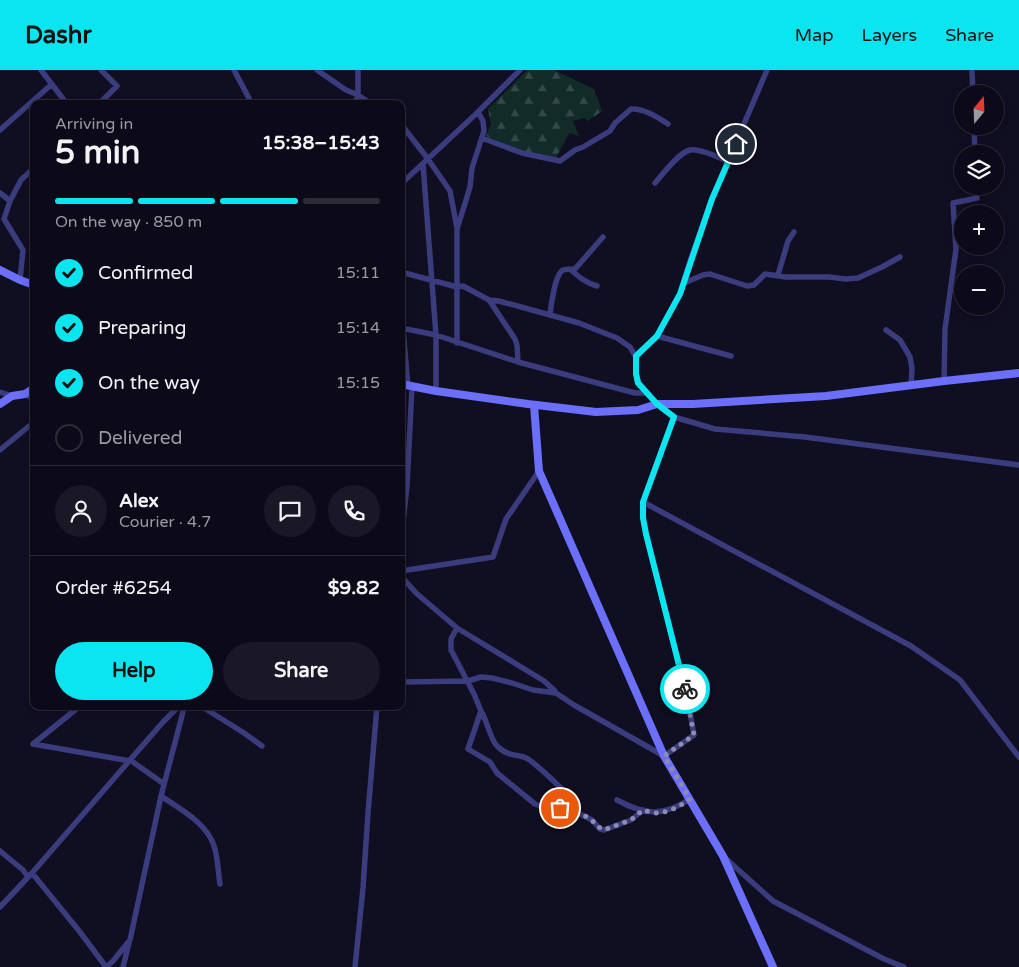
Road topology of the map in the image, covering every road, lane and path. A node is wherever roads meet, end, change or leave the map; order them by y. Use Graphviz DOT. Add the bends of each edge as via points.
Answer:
graph roads {
  1 [pos="41,70"];
  2 [pos="101,70"];
  3 [pos="234,70"];
  4 [pos="317,70"];
  5 [pos="358,70"];
  6 [pos="520,70"];
  7 [pos="767,70"];
  8 [pos="972,70"];
  9 [pos="52,84"];
  10 [pos="973,85"];
  11 [pos="358,95"];
  12 [pos="34,100"];
  13 [pos="64,100"];
  14 [pos="103,100"];
  15 [pos="250,100"];
  16 [pos="357,100"];
  17 [pos="365,100"];
  18 [pos="30,103"];
  19 [pos="478,112"];
  20 [pos="668,124"];
  21 [pos="405,129"];
  22 [pos="0,130"];
  23 [pos="482,138"];
  24 [pos="428,159"];
  25 [pos="729,162"];
  26 [pos="423,164"];
  27 [pos="30,171"];
  28 [pos="405,180"];
  29 [pos="655,183"];
  30 [pos="0,193"];
  31 [pos="977,195"];
  32 [pos="10,201"];
  33 [pos="457,228"];
  34 [pos="794,232"];
  35 [pos="603,236"];
  36 [pos="900,257"];
  37 [pos="0,270"];
  38 [pos="571,270"];
  39 [pos="405,273"];
  40 [pos="0,274"];
  41 [pos="9,275"];
  42 [pos="778,275"];
  43 [pos="20,280"];
  44 [pos="431,280"];
  45 [pos="30,284"];
  46 [pos="684,284"];
  47 [pos="596,286"];
  48 [pos="457,287"];
  49 [pos="489,300"];
  50 [pos="550,316"];
  51 [pos="405,329"];
  52 [pos="886,330"];
  53 [pos="436,335"];
  54 [pos="657,336"];
  55 [pos="457,343"];
  56 [pos="636,356"];
  57 [pos="731,356"];
  58 [pos="518,362"];
  59 [pos="405,363"];
  60 [pos="1019,374"];
  61 [pos="944,381"];
  62 [pos="911,385"];
  63 [pos="407,386"];
  64 [pos="30,391"];
  65 [pos="436,391"];
  66 [pos="0,393"];
  67 [pos="646,393"];
  68 [pos="25,394"];
  69 [pos="12,396"];
  70 [pos="30,396"];
  71 [pos="0,404"];
  72 [pos="657,404"];
  73 [pos="534,405"];
  74 [pos="674,417"];
  75 [pos="30,425"];
  76 [pos="405,431"];
  77 [pos="410,432"];
  78 [pos="0,450"];
  79 [pos="1019,465"];
  80 [pos="540,471"];
  81 [pos="405,476"];
  82 [pos="643,502"];
  83 [pos="405,570"];
  84 [pos="405,581"];
  85 [pos="457,628"];
  86 [pos="468,681"];
  87 [pos="405,682"];
  88 [pos="556,693"];
  89 [pos="75,710"];
  90 [pos="174,710"];
  91 [pos="182,710"];
  92 [pos="207,710"];
  93 [pos="377,710"];
  94 [pos="481,711"];
  95 [pos="262,746"];
  96 [pos="664,756"];
  97 [pos="1019,757"];
  98 [pos="130,760"];
  99 [pos="164,784"];
  100 [pos="161,796"];
  101 [pos="690,799"];
  102 [pos="574,800"];
  103 [pos="617,800"];
  104 [pos="643,810"];
  105 [pos="0,851"];
  106 [pos="723,856"];
  107 [pos="30,875"];
  108 [pos="220,884"];
  109 [pos="0,907"];
  110 [pos="130,940"];
  111 [pos="770,966"];
  112 [pos="106,967"];
  113 [pos="123,967"];
  114 [pos="355,967"];
  115 [pos="904,967"];
  1 -- 9 [label="street"];
  2 -- 14 [label="street" via="117,86"];
  3 -- 15 [label="street"];
  4 -- 11 [label="street"];
  5 -- 11 [label="street"];
  6 -- 19 [label="street"];
  7 -- 25 [label="street"];
  8 -- 10 [label="street"];
  9 -- 12 [label="street"];
  9 -- 13 [label="street"];
  11 -- 16 [label="street"];
  11 -- 17 [label="street"];
  18 -- 22 [label="street"];
  19 -- 23 [label="street" via="484,121"];
  19 -- 24 [label="street"];
  20 -- 23 [label="street" via="643,111 631,109 610,131 560,161 522,153"];
  21 -- 24 [label="street"];
  23 -- 33 [label="street"];
  24 -- 26 [label="street"];
  24 -- 33 [label="street" via="450,191"];
  25 -- 29 [label="street" via="691,150 682,154"];
  25 -- 46 [label="street" via="712,199"];
  26 -- 28 [label="street"];
  26 -- 44 [label="street"];
  27 -- 32 [label="street" via="20,180"];
  30 -- 32 [label="street"];
  31 -- 61 [label="street" via="977,198 953,203 956,249 945,329"];
  32 -- 43 [label="street" via="4,219 23,250"];
  33 -- 48 [label="street"];
  34 -- 42 [label="street"];
  35 -- 38 [label="street"];
  36 -- 42 [label="street" via="858,278"];
  37 -- 41 [label="street"];
  38 -- 47 [label="street"];
  38 -- 50 [label="street" via="560,273"];
  39 -- 44 [label="street"];
  40 -- 41 [label="street"];
  41 -- 43 [label="street"];
  42 -- 46 [label="street" via="765,274 754,285 747,286 710,274"];
  43 -- 45 [label="street"];
  44 -- 48 [label="street"];
  44 -- 53 [label="street"];
  46 -- 54 [label="street"];
  48 -- 49 [label="street" via="464,286"];
  48 -- 55 [label="street"];
  49 -- 50 [label="street"];
  49 -- 58 [label="street" via="515,339"];
  50 -- 56 [label="street" via="617,338"];
  51 -- 53 [label="street"];
  52 -- 62 [label="street" via="900,340 910,358"];
  53 -- 55 [label="street"];
  53 -- 65 [label="street"];
  54 -- 56 [label="street"];
  54 -- 57 [label="street"];
  55 -- 58 [label="street"];
  56 -- 67 [label="street" via="638,383"];
  58 -- 67 [label="street" via="635,393"];
  59 -- 63 [label="street"];
  60 -- 61 [label="street"];
  61 -- 62 [label="street"];
  62 -- 72 [label="street" via="826,396"];
  63 -- 65 [label="street"];
  63 -- 77 [label="street"];
  64 -- 68 [label="street"];
  65 -- 73 [label="street"];
  66 -- 69 [label="street"];
  67 -- 72 [label="street"];
  68 -- 69 [label="street"];
  68 -- 70 [label="street"];
  69 -- 71 [label="street"];
  72 -- 73 [label="street" via="638,410 596,412"];
  72 -- 74 [label="street"];
  73 -- 80 [label="street"];
  74 -- 79 [label="street" via="715,429 805,437"];
  74 -- 82 [label="street"];
  75 -- 78 [label="street"];
  76 -- 77 [label="street"];
  77 -- 81 [label="street"];
  80 -- 83 [label="street" via="506,519 493,557"];
  80 -- 96 [label="street"];
  82 -- 96 [label="street" via="646,534 694,735"];
  82 -- 97 [label="street" via="911,646 960,680"];
  84 -- 85 [label="street"];
  85 -- 86 [label="street" via="451,639 451,650"];
  85 -- 88 [label="street" via="544,681"];
  86 -- 87 [label="street"];
  86 -- 88 [label="street" via="492,678 532,690"];
  86 -- 94 [label="street"];
  88 -- 96 [label="street"];
  89 -- 98 [label="street" via="33,744"];
  90 -- 98 [label="street"];
  91 -- 99 [label="street"];
  92 -- 95 [label="street"];
  93 -- 114 [label="street"];
  94 -- 102 [label="street" via="495,744 536,765"];
  94 -- 104 [label="street" via="468,748 490,762 497,773 535,804 582,815 604,830 631,820"];
  96 -- 101 [label="street"];
  98 -- 99 [label="street"];
  98 -- 107 [label="street"];
  99 -- 100 [label="street"];
  100 -- 108 [label="street" via="210,834"];
  100 -- 110 [label="street"];
  101 -- 104 [label="street" via="668,810 655,813"];
  101 -- 106 [label="street"];
  103 -- 104 [label="street"];
  105 -- 107 [label="street"];
  106 -- 111 [label="street"];
  106 -- 115 [label="street" via="772,901"];
  107 -- 109 [label="street"];
  107 -- 112 [label="street"];
  110 -- 112 [label="street"];
  110 -- 113 [label="street"];
}
